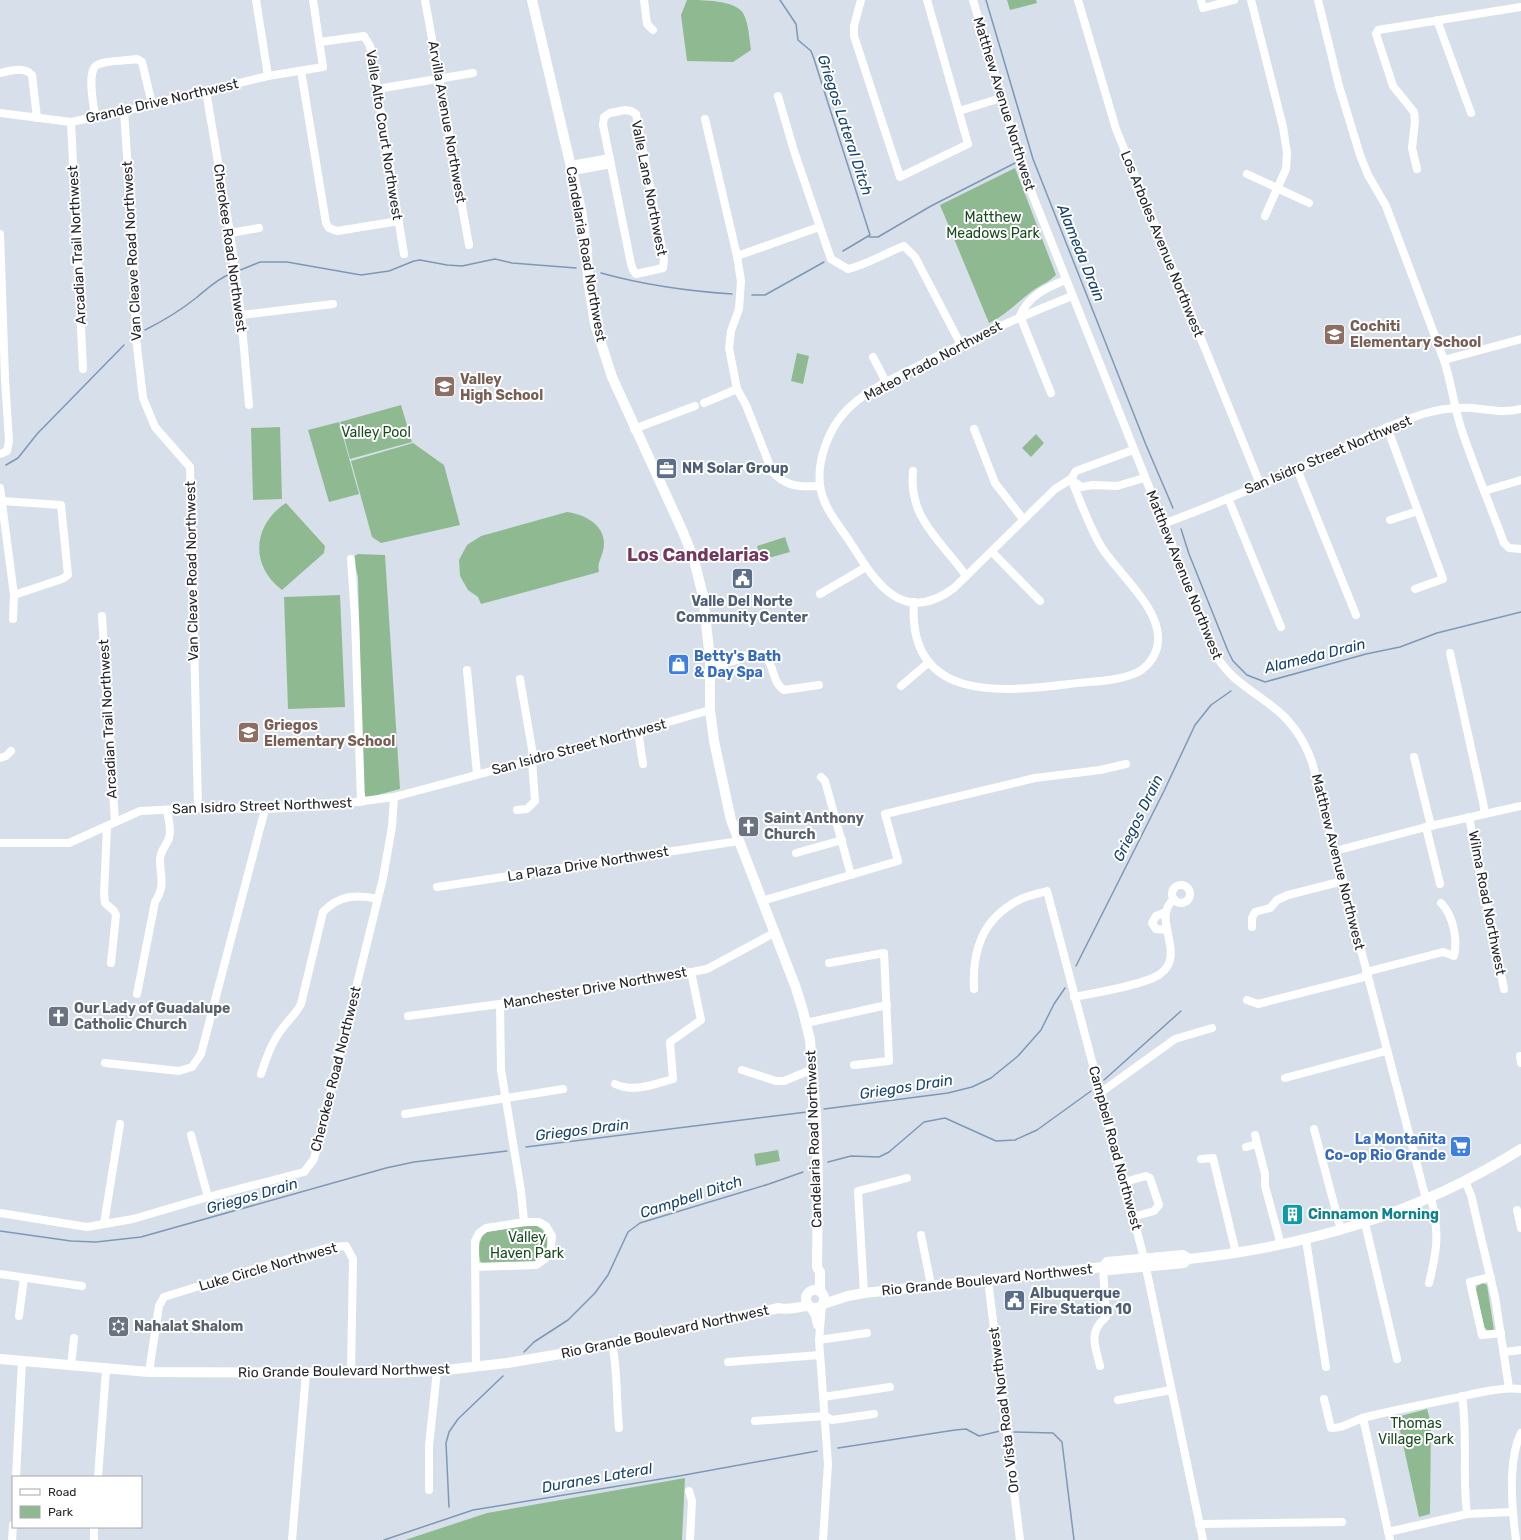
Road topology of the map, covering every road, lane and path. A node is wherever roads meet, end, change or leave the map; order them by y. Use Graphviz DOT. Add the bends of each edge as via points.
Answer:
graph roads {
  1 [pos="256,0"];
  2 [pos="313,0"];
  3 [pos="426,0"];
  4 [pos="532,0"];
  5 [pos="644,0"];
  6 [pos="861,0"];
  7 [pos="927,0"];
  8 [pos="973,0"];
  9 [pos="1078,0"];
  10 [pos="1234,0"];
  11 [pos="1251,0"];
  12 [pos="1318,0"];
  13 [pos="1202,4"];
  14 [pos="1521,6"];
  15 [pos="1437,20"];
  16 [pos="653,30"];
  17 [pos="320,42"];
  18 [pos="301,71"];
  19 [pos="0,73"];
  20 [pos="473,73"];
  21 [pos="268,76"];
  22 [pos="440,79"];
  23 [pos="377,90"];
  24 [pos="206,91"];
  25 [pos="778,96"];
  26 [pos="1001,98"];
  27 [pos="152,104"];
  28 [pos="124,111"];
  29 [pos="959,112"];
  30 [pos="0,113"];
  31 [pos="1471,113"];
  32 [pos="95,117"];
  33 [pos="37,118"];
  34 [pos="705,119"];
  35 [pos="71,122"];
  36 [pos="610,161"];
  37 [pos="572,168"];
  38 [pos="1417,168"];
  39 [pos="1247,174"];
  40 [pos="1278,188"];
  41 [pos="1309,203"];
  42 [pos="1265,216"];
  43 [pos="399,221"];
  44 [pos="819,227"];
  45 [pos="259,228"];
  46 [pos="230,232"];
  47 [pos="0,234"];
  48 [pos="469,245"];
  49 [pos="404,254"];
  50 [pos="737,256"];
  51 [pos="1065,280"];
  52 [pos="1072,296"];
  53 [pos="333,304"];
  54 [pos="241,315"];
  55 [pos="1020,316"];
  56 [pos="1521,339"];
  57 [pos="960,344"];
  58 [pos="873,357"];
  59 [pos="1444,360"];
  60 [pos="83,369"];
  61 [pos="886,382"];
  62 [pos="737,389"];
  63 [pos="1050,393"];
  64 [pos="704,402"];
  65 [pos="249,405"];
  66 [pos="695,406"];
  67 [pos="1456,408"];
  68 [pos="1521,409"];
  69 [pos="1387,427"];
  70 [pos="634,429"];
  71 [pos="974,429"];
  72 [pos="1133,450"];
  73 [pos="0,454"];
  74 [pos="1297,469"];
  75 [pos="913,471"];
  76 [pos="1144,478"];
  77 [pos="1071,479"];
  78 [pos="1521,480"];
  79 [pos="1260,484"];
  80 [pos="820,486"];
  81 [pos="0,488"];
  82 [pos="1484,491"];
  83 [pos="1228,498"];
  84 [pos="2,501"];
  85 [pos="1418,511"];
  86 [pos="1023,519"];
  87 [pos="1390,520"];
  88 [pos="1163,524"];
  89 [pos="1521,549"];
  90 [pos="992,552"];
  91 [pos="351,559"];
  92 [pos="866,567"];
  93 [pos="966,576"];
  94 [pos="1415,589"];
  95 [pos="820,594"];
  96 [pos="14,595"];
  97 [pos="1040,601"];
  98 [pos="914,602"];
  99 [pos="1356,615"];
  100 [pos="102,616"];
  101 [pos="13,619"];
  102 [pos="1281,627"];
  103 [pos="1450,654"];
  104 [pos="711,663"];
  105 [pos="928,663"];
  106 [pos="467,670"];
  107 [pos="520,679"];
  108 [pos="819,685"];
  109 [pos="901,686"];
  110 [pos="710,710"];
  111 [pos="638,731"];
  112 [pos="11,751"];
  113 [pos="1414,757"];
  114 [pos="0,758"];
  115 [pos="532,761"];
  116 [pos="643,764"];
  117 [pos="1126,764"];
  118 [pos="477,774"];
  119 [pos="821,777"];
  120 [pos="394,797"];
  121 [pos="361,802"];
  122 [pos="1521,806"];
  123 [pos="198,808"];
  124 [pos="265,809"];
  125 [pos="167,810"];
  126 [pos="517,810"];
  127 [pos="1484,814"];
  128 [pos="1469,817"];
  129 [pos="115,822"];
  130 [pos="107,827"];
  131 [pos="1428,827"];
  132 [pos="842,840"];
  133 [pos="739,841"];
  134 [pos="0,843"];
  135 [pos="1336,851"];
  136 [pos="796,853"];
  137 [pos="851,875"];
  138 [pos="1343,881"];
  139 [pos="1440,884"];
  140 [pos="437,887"];
  141 [pos="1174,899"];
  142 [pos="378,900"];
  143 [pos="762,901"];
  144 [pos="1441,903"];
  145 [pos="1166,912"];
  146 [pos="1252,927"];
  147 [pos="1167,930"];
  148 [pos="774,933"];
  149 [pos="111,963"];
  150 [pos="829,963"];
  151 [pos="691,972"];
  152 [pos="1367,974"];
  153 [pos="974,989"];
  154 [pos="1504,989"];
  155 [pos="137,994"];
  156 [pos="1074,997"];
  157 [pos="1246,1000"];
  158 [pos="500,1004"];
  159 [pos="887,1005"];
  160 [pos="408,1016"];
  161 [pos="806,1023"];
  162 [pos="1212,1028"];
  163 [pos="1386,1051"];
  164 [pos="105,1063"];
  165 [pos="854,1065"];
  166 [pos="813,1069"];
  167 [pos="742,1070"];
  168 [pos="261,1074"];
  169 [pos="1285,1078"];
  170 [pos="615,1084"];
  171 [pos="563,1089"];
  172 [pos="1100,1093"];
  173 [pos="506,1098"];
  174 [pos="405,1114"];
  175 [pos="120,1124"];
  176 [pos="1314,1129"];
  177 [pos="190,1135"];
  178 [pos="1255,1135"];
  179 [pos="1257,1144"];
  180 [pos="1246,1147"];
  181 [pos="1521,1149"];
  182 [pos="1201,1160"];
  183 [pos="907,1178"];
  184 [pos="1465,1181"];
  185 [pos="1124,1182"];
  186 [pos="208,1197"];
  187 [pos="1428,1198"];
  188 [pos="1517,1210"];
  189 [pos="0,1213"];
  190 [pos="1133,1217"];
  191 [pos="524,1222"];
  192 [pos="1365,1223"];
  193 [pos="104,1224"];
  194 [pos="1521,1228"];
  195 [pos="1341,1230"];
  196 [pos="921,1235"];
  197 [pos="1306,1240"];
  198 [pos="1281,1245"];
  199 [pos="1236,1253"];
  200 [pos="1144,1262"];
  201 [pos="475,1267"];
  202 [pos="817,1267"];
  203 [pos="1103,1267"];
  204 [pos="0,1274"];
  205 [pos="1491,1277"];
  206 [pos="24,1278"];
  207 [pos="988,1280"];
  208 [pos="1429,1283"];
  209 [pos="82,1286"];
  210 [pos="931,1286"];
  211 [pos="808,1292"];
  212 [pos="821,1292"];
  213 [pos="864,1293"];
  214 [pos="848,1296"];
  215 [pos="822,1305"];
  216 [pos="809,1306"];
  217 [pos="779,1308"];
  218 [pos="19,1316"];
  219 [pos="867,1333"];
  220 [pos="1501,1333"];
  221 [pos="74,1338"];
  222 [pos="819,1338"];
  223 [pos="612,1344"];
  224 [pos="1521,1350"];
  225 [pos="1504,1352"];
  226 [pos="820,1355"];
  227 [pos="0,1359"];
  228 [pos="1397,1359"];
  229 [pos="22,1361"];
  230 [pos="728,1362"];
  231 [pos="71,1366"];
  232 [pos="1100,1366"];
  233 [pos="476,1367"];
  234 [pos="1326,1367"];
  235 [pos="106,1370"];
  236 [pos="437,1371"];
  237 [pos="149,1372"];
  238 [pos="351,1372"];
  239 [pos="306,1373"];
  240 [pos="890,1387"];
  241 [pos="1509,1388"];
  242 [pos="1521,1388"];
  243 [pos="1171,1390"];
  244 [pos="1462,1396"];
  245 [pos="824,1397"];
  246 [pos="1324,1399"];
  247 [pos="1118,1400"];
  248 [pos="874,1414"];
  249 [pos="825,1416"];
  250 [pos="1363,1418"];
  251 [pos="755,1421"];
  252 [pos="619,1428"];
  253 [pos="1521,1433"];
  254 [pos="16,1476"];
  255 [pos="98,1476"];
  256 [pos="429,1490"];
  257 [pos="689,1492"];
  258 [pos="1512,1512"];
  259 [pos="1467,1514"];
  260 [pos="1342,1522"];
  261 [pos="1199,1524"];
  262 [pos="13,1528"];
  263 [pos="94,1528"];
  264 [pos="1389,1536"];
  265 [pos="12,1540"];
  266 [pos="94,1540"];
  267 [pos="292,1540"];
  268 [pos="690,1540"];
  269 [pos="823,1540"];
  270 [pos="1020,1540"];
  271 [pos="1202,1540"];
  272 [pos="1516,1540"];
  1 -- 21 [label="street"];
  2 -- 17 [label="street"];
  3 -- 22 [label="street, Arvilla Avenue Northwest"];
  4 -- 37 [label="main road, Candelaria Road Northwest"];
  5 -- 16 [label="street" via="647,24"];
  6 -- 29 [label="street" via="854,36 900,177 968,144"];
  7 -- 29 [label="street"];
  8 -- 26 [label="street, Matthew Avenue Northwest"];
  9 -- 79 [label="street, Los Arboles Avenue Northwest" via="1116,129"];
  10 -- 13 [label="street"];
  11 -- 40 [label="street" via="1283,127 1287,153 1286,169"];
  12 -- 59 [label="street" via="1339,86 1360,155 1386,206"];
  14 -- 15 [label="street"];
  15 -- 31 [label="street"];
  15 -- 38 [label="street" via="1378,30 1376,34 1393,86 1414,112 1412,148"];
  17 -- 18 [label="street, Grande Drive Northwest" via="323,67"];
  17 -- 23 [label="street, Valle Alto Court Northwest" via="364,36 370,46"];
  18 -- 21 [label="street, Grande Drive Northwest"];
  18 -- 43 [label="street" via="326,224 337,231"];
  19 -- 33 [label="street" via="23,70 32,75"];
  20 -- 22 [label="street"];
  21 -- 24 [label="street, Grande Drive Northwest"];
  22 -- 23 [label="street"];
  22 -- 48 [label="street, Arvilla Avenue Northwest"];
  23 -- 43 [label="street, Valle Alto Court Northwest"];
  24 -- 27 [label="street, Grande Drive Northwest"];
  24 -- 46 [label="street, Cherokee Road Northwest"];
  25 -- 44 [label="street"];
  26 -- 29 [label="street"];
  26 -- 51 [label="street, Matthew Avenue Northwest" via="1020,164"];
  27 -- 28 [label="street, Grande Drive Northwest"];
  27 -- 32 [label="street" via="142,62 137,59 98,64 92,68 90,76"];
  28 -- 32 [label="street, Grande Drive Northwest"];
  28 -- 123 [label="street, Van Cleave Road Northwest" via="134,261 136,338 143,398 155,427 190,467"];
  30 -- 33 [label="street, Grande Drive Northwest"];
  32 -- 35 [label="street, Grande Drive Northwest"];
  33 -- 35 [label="street, Grande Drive Northwest"];
  34 -- 50 [label="street"];
  35 -- 60 [label="street, Arcadian Trail Northwest"];
  36 -- 36 [label="street, Valle Lane Northwest" via="633,270 636,274 659,270 663,268 664,259 636,114 631,110 610,113 604,117 603,125"];
  36 -- 37 [label="street"];
  37 -- 70 [label="main road, Candelaria Road Northwest" via="587,251 588,280 595,324 612,377"];
  39 -- 40 [label="street"];
  40 -- 41 [label="street"];
  40 -- 42 [label="street"];
  43 -- 49 [label="street, Valle Alto Court Northwest"];
  44 -- 50 [label="street"];
  44 -- 57 [label="street" via="831,259 848,269 862,266 881,254 904,246 915,257"];
  45 -- 46 [label="street"];
  46 -- 54 [label="street, Cherokee Road Northwest"];
  47 -- 73 [label="street" via="9,441 7,451"];
  50 -- 62 [label="street" via="741,281 739,309 731,331 730,348"];
  51 -- 52 [label="street, Matthew Avenue Northwest"];
  51 -- 55 [label="street" via="1033,296 1024,306"];
  52 -- 55 [label="street, Mateo Prado Northwest"];
  52 -- 72 [label="street, Matthew Avenue Northwest"];
  53 -- 54 [label="street"];
  54 -- 65 [label="street, Cherokee Road Northwest"];
  55 -- 57 [label="street, Mateo Prado Northwest"];
  55 -- 63 [label="street"];
  56 -- 59 [label="street"];
  57 -- 61 [label="street, Mateo Prado Northwest"];
  58 -- 61 [label="street"];
  59 -- 67 [label="street"];
  61 -- 80 [label="street, Mateo Prado Northwest" via="851,406 833,428 821,462"];
  62 -- 64 [label="street"];
  62 -- 80 [label="street" via="772,471 779,480 793,486"];
  66 -- 70 [label="street"];
  67 -- 68 [label="street, San Isidro Street Northwest" via="1491,412"];
  67 -- 69 [label="street, San Isidro Street Northwest" via="1437,410"];
  67 -- 82 [label="street"];
  69 -- 74 [label="street, San Isidro Street Northwest"];
  69 -- 85 [label="street"];
  70 -- 104 [label="main road, Candelaria Road Northwest" via="694,560 703,596"];
  71 -- 86 [label="street" via="995,482"];
  72 -- 76 [label="street, Matthew Avenue Northwest"];
  72 -- 77 [label="street" via="1076,471"];
  74 -- 79 [label="street, San Isidro Street Northwest"];
  74 -- 99 [label="street"];
  75 -- 93 [label="street" via="911,487 918,510 931,534"];
  76 -- 77 [label="street" via="1117,486 1081,487"];
  76 -- 88 [label="street, Matthew Avenue Northwest"];
  77 -- 86 [label="street" via="1055,489"];
  77 -- 105 [label="street" via="1094,534 1139,594 1156,626 1156,650 1146,666 1130,675 1024,688 962,685 940,674"];
  78 -- 82 [label="street"];
  79 -- 83 [label="street, San Isidro Street Northwest"];
  80 -- 92 [label="street, Mateo Prado Northwest" via="830,512"];
  81 -- 84 [label="street"];
  82 -- 89 [label="street" via="1504,543 1509,548"];
  83 -- 88 [label="street, San Isidro Street Northwest"];
  83 -- 102 [label="street"];
  84 -- 96 [label="street"];
  84 -- 96 [label="street" via="61,504 68,575"];
  85 -- 87 [label="street"];
  85 -- 94 [label="street" via="1443,578"];
  86 -- 90 [label="street"];
  88 -- 135 [label="street, Matthew Avenue Northwest" via="1222,666 1235,680 1281,714 1302,739 1312,762"];
  90 -- 93 [label="street"];
  90 -- 97 [label="street"];
  91 -- 121 [label="street"];
  92 -- 95 [label="street"];
  92 -- 98 [label="street, Mateo Prado Northwest" via="884,590"];
  93 -- 98 [label="street" via="944,595 936,599"];
  96 -- 101 [label="street"];
  98 -- 105 [label="street" via="914,632"];
  100 -- 129 [label="street, Arcadian Trail Northwest"];
  103 -- 127 [label="street, Wilma Road Northwest"];
  104 -- 108 [label="street" via="758,654 765,656 769,661 780,687 784,690"];
  104 -- 110 [label="main road, Candelaria Road Northwest"];
  105 -- 109 [label="street"];
  106 -- 118 [label="street"];
  107 -- 115 [label="street" via="534,755"];
  110 -- 111 [label="street, San Isidro Street Northwest"];
  110 -- 133 [label="main road, Candelaria Road Northwest" via="724,794"];
  111 -- 115 [label="street, San Isidro Street Northwest"];
  111 -- 116 [label="street"];
  112 -- 114 [label="street"];
  113 -- 131 [label="street"];
  115 -- 118 [label="street, San Isidro Street Northwest"];
  115 -- 126 [label="street" via="535,801 527,809"];
  117 -- 137 [label="street" via="1035,778 885,814 898,861"];
  118 -- 120 [label="street, San Isidro Street Northwest"];
  119 -- 132 [label="street" via="825,781"];
  120 -- 121 [label="street, San Isidro Street Northwest"];
  120 -- 142 [label="street, Cherokee Road Northwest" via="392,826"];
  121 -- 124 [label="street, San Isidro Street Northwest"];
  122 -- 127 [label="street"];
  123 -- 124 [label="street, San Isidro Street Northwest"];
  123 -- 125 [label="street, San Isidro Street Northwest"];
  124 -- 164 [label="street" via="201,1054 192,1067 179,1071"];
  125 -- 129 [label="street, San Isidro Street Northwest" via="140,811"];
  125 -- 155 [label="street" via="170,837 161,850 163,881 161,892 155,902"];
  127 -- 128 [label="street"];
  128 -- 131 [label="street"];
  128 -- 154 [label="street, Wilma Road Northwest"];
  129 -- 130 [label="street, San Isidro Street Northwest"];
  130 -- 134 [label="street, San Isidro Street Northwest" via="69,843"];
  130 -- 149 [label="street" via="104,894 106,904 116,915"];
  131 -- 135 [label="street"];
  131 -- 139 [label="street"];
  132 -- 136 [label="street"];
  132 -- 137 [label="street"];
  133 -- 140 [label="street, La Plaza Drive Northwest"];
  133 -- 143 [label="main road, Candelaria Road Northwest"];
  135 -- 138 [label="street, Matthew Avenue Northwest"];
  137 -- 143 [label="street"];
  138 -- 146 [label="street" via="1277,900 1270,908 1255,912"];
  138 -- 152 [label="street, Matthew Avenue Northwest"];
  141 -- 145 [label="street" via="1168,904"];
  142 -- 168 [label="street" via="350,896 330,905 323,912 301,1004 296,1014 281,1030 266,1057"];
  142 -- 186 [label="street, Cherokee Road Northwest" via="314,1159 304,1172 299,1174"];
  143 -- 148 [label="main road, Candelaria Road Northwest"];
  144 -- 152 [label="street" via="1448,911 1457,945 1454,956 1443,952"];
  145 -- 147 [label="street"];
  145 -- 147 [label="street" via="1156,916 1152,923 1156,929"];
  147 -- 156 [label="street" via="1172,953 1167,966 1159,974"];
  148 -- 151 [label="street, Manchester Drive Northwest" via="707,969"];
  148 -- 161 [label="main road, Candelaria Road Northwest" via="796,988"];
  150 -- 159 [label="street" via="884,953"];
  151 -- 158 [label="street, Manchester Drive Northwest"];
  151 -- 170 [label="street" via="701,1020 670,1042 673,1079 638,1088 626,1088"];
  152 -- 157 [label="street" via="1258,1004"];
  152 -- 163 [label="street, Matthew Avenue Northwest"];
  153 -- 156 [label="street, Campbell Road Northwest" via="974,963 978,946 991,923 1018,900 1046,891"];
  156 -- 172 [label="street, Campbell Road Northwest"];
  158 -- 160 [label="street, Manchester Drive Northwest"];
  158 -- 173 [label="street" via="501,1070"];
  159 -- 161 [label="street"];
  159 -- 165 [label="street" via="889,1061"];
  161 -- 166 [label="main road, Candelaria Road Northwest"];
  162 -- 172 [label="street" via="1175,1038"];
  163 -- 169 [label="street"];
  163 -- 187 [label="street, Matthew Avenue Northwest"];
  166 -- 167 [label="street" via="784,1081 776,1081"];
  166 -- 202 [label="main road, Candelaria Road Northwest" via="818,1182"];
  171 -- 173 [label="street"];
  172 -- 185 [label="street, Campbell Road Northwest"];
  173 -- 174 [label="street"];
  173 -- 191 [label="street"];
  175 -- 193 [label="street"];
  176 -- 195 [label="street"];
  177 -- 186 [label="street"];
  178 -- 179 [label="street"];
  179 -- 180 [label="street"];
  179 -- 198 [label="street"];
  181 -- 184 [label="main road, Rio Grande Boulevard Northwest"];
  182 -- 199 [label="street" via="1213,1158"];
  183 -- 213 [label="street" via="858,1191"];
  184 -- 187 [label="main road, Rio Grande Boulevard Northwest"];
  184 -- 205 [label="street" via="1471,1194"];
  185 -- 190 [label="street, Campbell Road Northwest"];
  185 -- 190 [label="street" via="1146,1176 1150,1178 1159,1205 1154,1211"];
  186 -- 193 [label="street, Cherokee Road Northwest" via="133,1219"];
  187 -- 192 [label="main road, Rio Grande Boulevard Northwest"];
  187 -- 208 [label="street, Matthew Avenue Northwest" via="1437,1237 1437,1251"];
  188 -- 194 [label="street"];
  189 -- 193 [label="street, Cherokee Road Northwest" via="87,1227"];
  190 -- 200 [label="street, Campbell Road Northwest"];
  191 -- 201 [label="street" via="486,1228 479,1233 475,1241"];
  191 -- 201 [label="street" via="539,1222 546,1226 552,1236 551,1248 546,1259 536,1265"];
  192 -- 195 [label="main road, Rio Grande Boulevard Northwest"];
  192 -- 228 [label="street"];
  195 -- 197 [label="main road, Rio Grande Boulevard Northwest"];
  196 -- 210 [label="street"];
  197 -- 198 [label="main road, Rio Grande Boulevard Northwest"];
  197 -- 234 [label="street"];
  198 -- 199 [label="main road, Rio Grande Boulevard Northwest"];
  199 -- 200 [label="main road, Rio Grande Boulevard Northwest" via="1188,1259 1183,1255"];
  200 -- 203 [label="main road, Rio Grande Boulevard Northwest" via="1107,1262"];
  200 -- 243 [label="street, Campbell Road Northwest"];
  201 -- 233 [label="street"];
  202 -- 211 [label="main road"];
  202 -- 212 [label="main road" via="820,1272"];
  203 -- 207 [label="main road, Rio Grande Boulevard Northwest"];
  203 -- 232 [label="street" via="1106,1317 1097,1326 1094,1340"];
  204 -- 206 [label="street"];
  205 -- 220 [label="street"];
  205 -- 220 [label="street" via="1470,1282 1482,1335"];
  206 -- 209 [label="street"];
  206 -- 218 [label="street"];
  207 -- 210 [label="main road, Rio Grande Boulevard Northwest"];
  207 -- 270 [label="street, Oro Vista Road Northwest"];
  210 -- 213 [label="main road, Rio Grande Boulevard Northwest"];
  211 -- 212 [label="main road" via="816,1289"];
  211 -- 216 [label="main road" via="806,1299"];
  211 -- 217 [label="main road"];
  212 -- 214 [label="main road"];
  212 -- 215 [label="main road" via="824,1299"];
  213 -- 214 [label="main road, Rio Grande Boulevard Northwest"];
  214 -- 215 [label="main road"];
  215 -- 216 [label="main road" via="815,1308"];
  215 -- 222 [label="street" via="822,1330"];
  216 -- 217 [label="main road" via="785,1310"];
  216 -- 222 [label="street" via="815,1316"];
  217 -- 223 [label="main road, Rio Grande Boulevard Northwest"];
  219 -- 222 [label="street"];
  220 -- 225 [label="street"];
  221 -- 231 [label="street"];
  222 -- 226 [label="street"];
  223 -- 233 [label="main road, Rio Grande Boulevard Northwest" via="566,1354"];
  223 -- 252 [label="street" via="616,1363"];
  224 -- 225 [label="street"];
  225 -- 241 [label="street"];
  226 -- 230 [label="street"];
  226 -- 245 [label="street"];
  227 -- 229 [label="main road, Rio Grande Boulevard Northwest"];
  229 -- 231 [label="main road, Rio Grande Boulevard Northwest"];
  229 -- 254 [label="street"];
  231 -- 235 [label="main road, Rio Grande Boulevard Northwest"];
  233 -- 236 [label="main road, Rio Grande Boulevard Northwest"];
  235 -- 237 [label="main road, Rio Grande Boulevard Northwest"];
  235 -- 255 [label="street"];
  236 -- 238 [label="main road, Rio Grande Boulevard Northwest"];
  236 -- 256 [label="street" via="429,1446"];
  237 -- 238 [label="street, Luke Circle Northwest" via="159,1306 164,1297 267,1265 346,1246 353,1259"];
  237 -- 239 [label="main road, Rio Grande Boulevard Northwest"];
  238 -- 239 [label="main road, Rio Grande Boulevard Northwest"];
  239 -- 267 [label="street"];
  240 -- 245 [label="street"];
  241 -- 242 [label="street"];
  241 -- 244 [label="street"];
  243 -- 247 [label="street"];
  243 -- 261 [label="street, Campbell Road Northwest"];
  244 -- 250 [label="street"];
  244 -- 259 [label="street" via="1466,1421"];
  245 -- 249 [label="street"];
  246 -- 250 [label="street" via="1331,1428 1338,1428"];
  248 -- 249 [label="street" via="832,1420"];
  249 -- 251 [label="street"];
  249 -- 269 [label="street" via="828,1464"];
  250 -- 264 [label="street"];
  253 -- 258 [label="street" via="1512,1470"];
  257 -- 268 [label="street" via="692,1501"];
  258 -- 259 [label="street"];
  258 -- 272 [label="street"];
  259 -- 264 [label="street"];
  260 -- 261 [label="street"];
  261 -- 271 [label="street, Campbell Road Northwest"];
  262 -- 265 [label="street"];
  263 -- 266 [label="street"];
}
